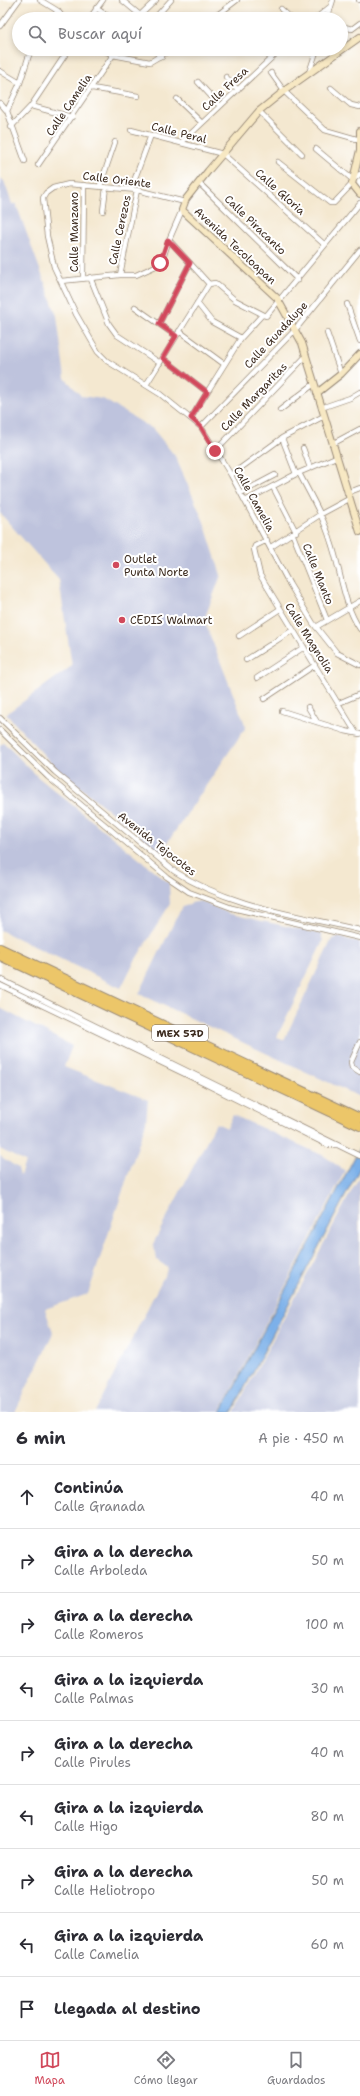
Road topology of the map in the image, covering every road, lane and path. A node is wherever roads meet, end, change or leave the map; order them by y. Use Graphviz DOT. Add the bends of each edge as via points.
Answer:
graph roads {
  1 [pos="18,0"];
  2 [pos="102,0"];
  3 [pos="122,0"];
  4 [pos="156,0"];
  5 [pos="171,0"];
  6 [pos="237,0"];
  7 [pos="43,1"];
  8 [pos="332,2"];
  9 [pos="96,8"];
  10 [pos="281,9"];
  11 [pos="58,11"];
  12 [pos="93,12"];
  13 [pos="102,12"];
  14 [pos="133,12"];
  15 [pos="143,12"];
  16 [pos="160,12"];
  17 [pos="221,12"];
  18 [pos="284,12"];
  19 [pos="322,12"];
  20 [pos="329,12"];
  21 [pos="360,23"];
  22 [pos="0,26"];
  23 [pos="348,27"];
  24 [pos="360,37"];
  25 [pos="348,46"];
  26 [pos="29,56"];
  27 [pos="64,56"];
  28 [pos="112,56"];
  29 [pos="118,56"];
  30 [pos="273,56"];
  31 [pos="315,56"];
  32 [pos="334,56"];
  33 [pos="162,57"];
  34 [pos="0,71"];
  35 [pos="271,73"];
  36 [pos="309,74"];
  37 [pos="226,77"];
  38 [pos="198,82"];
  39 [pos="20,83"];
  40 [pos="92,88"];
  41 [pos="331,88"];
  42 [pos="238,90"];
  43 [pos="284,91"];
  44 [pos="138,96"];
  45 [pos="177,99"];
  46 [pos="0,102"];
  47 [pos="31,106"];
  48 [pos="220,106"];
  49 [pos="360,107"];
  50 [pos="7,111"];
  51 [pos="260,111"];
  52 [pos="72,117"];
  53 [pos="202,123"];
  54 [pos="11,127"];
  55 [pos="131,130"];
  56 [pos="360,131"];
  57 [pos="151,135"];
  58 [pos="360,140"];
  59 [pos="115,142"];
  60 [pos="182,142"];
  61 [pos="316,149"];
  62 [pos="223,154"];
  63 [pos="302,154"];
  64 [pos="25,161"];
  65 [pos="278,162"];
  66 [pos="38,165"];
  67 [pos="360,174"];
  68 [pos="352,182"];
  69 [pos="199,183"];
  70 [pos="69,184"];
  71 [pos="84,185"];
  72 [pos="100,186"];
  73 [pos="106,187"];
  74 [pos="130,189"];
  75 [pos="137,190"];
  76 [pos="360,194"];
  77 [pos="185,202"];
  78 [pos="360,203"];
  79 [pos="182,210"];
  80 [pos="103,211"];
  81 [pos="168,240"];
  82 [pos="325,245"];
  83 [pos="360,250"];
  84 [pos="190,263"];
  85 [pos="120,274"];
  86 [pos="90,277"];
  87 [pos="83,278"];
  88 [pos="298,280"];
  89 [pos="61,281"];
  90 [pos="210,284"];
  91 [pos="279,302"];
  92 [pos="196,303"];
  93 [pos="347,304"];
  94 [pos="135,306"];
  95 [pos="262,315"];
  96 [pos="159,324"];
  97 [pos="295,330"];
  98 [pos="180,331"];
  99 [pos="327,332"];
  100 [pos="176,336"];
  101 [pos="241,338"];
  102 [pos="360,341"];
  103 [pos="306,356"];
  104 [pos="359,357"];
  105 [pos="163,358"];
  106 [pos="160,363"];
  107 [pos="224,364"];
  108 [pos="341,374"];
  109 [pos="314,384"];
  110 [pos="146,385"];
  111 [pos="207,392"];
  112 [pos="360,392"];
  113 [pos="317,393"];
  114 [pos="321,408"];
  115 [pos="280,410"];
  116 [pos="324,416"];
  117 [pos="191,418"];
  118 [pos="201,427"];
  119 [pos="360,430"];
  120 [pos="282,438"];
  121 [pos="332,444"];
  122 [pos="303,448"];
  123 [pos="215,451"];
  124 [pos="336,457"];
  125 [pos="310,468"];
  126 [pos="297,474"];
  127 [pos="231,475"];
  128 [pos="275,475"];
  129 [pos="273,487"];
  130 [pos="360,488"];
  131 [pos="241,493"];
  132 [pos="348,496"];
  133 [pos="245,501"];
  134 [pos="321,514"];
  135 [pos="358,519"];
  136 [pos="360,532"];
  137 [pos="295,533"];
  138 [pos="267,540"];
  139 [pos="271,547"];
  140 [pos="360,601"];
  141 [pos="349,606"];
  142 [pos="280,610"];
  143 [pos="327,620"];
  144 [pos="316,627"];
  145 [pos="360,629"];
  146 [pos="293,630"];
  147 [pos="239,636"];
  148 [pos="304,647"];
  149 [pos="246,660"];
  150 [pos="315,665"];
  151 [pos="360,665"];
  152 [pos="257,678"];
  153 [pos="360,694"];
  154 [pos="264,699"];
  155 [pos="339,703"];
  156 [pos="308,707"];
  157 [pos="282,711"];
  158 [pos="0,718"];
  159 [pos="317,722"];
  160 [pos="0,730"];
  161 [pos="358,733"];
  162 [pos="360,930"];
  163 [pos="360,938"];
  164 [pos="0,948"];
  165 [pos="0,956"];
  166 [pos="0,979"];
  167 [pos="0,985"];
  168 [pos="360,1042"];
  169 [pos="360,1072"];
  170 [pos="360,1118"];
  171 [pos="360,1126"];
  172 [pos="337,1145"];
  173 [pos="360,1156"];
  1 -- 22 [label="street"];
  2 -- 9 [label="street"];
  3 -- 14 [label="street"];
  4 -- 15 [label="street"];
  5 -- 16 [label="street"];
  6 -- 17 [label="street"];
  7 -- 11 [label="street"];
  8 -- 19 [label="street"];
  8 -- 20 [label="street"];
  9 -- 12 [label="street"];
  9 -- 13 [label="street"];
  10 -- 18 [label="street"];
  21 -- 23 [label="street" via="352,28"];
  24 -- 25 [label="street, Avenida Tecoloapan"];
  26 -- 39 [label="street"];
  27 -- 47 [label="street"];
  28 -- 40 [label="street, Calle Camelia"];
  29 -- 33 [label="street" via="150,62"];
  30 -- 42 [label="street, Calle Fresa"];
  31 -- 36 [label="street"];
  32 -- 36 [label="street, Avenida Tecoloapan"];
  34 -- 39 [label="street"];
  35 -- 43 [label="street"];
  36 -- 43 [label="street, Avenida Tecoloapan"];
  37 -- 42 [label="street"];
  38 -- 48 [label="street"];
  39 -- 50 [label="street"];
  40 -- 44 [label="street"];
  40 -- 52 [label="street, Calle Camelia"];
  41 -- 49 [label="street" via="351,105"];
  42 -- 48 [label="street, Calle Fresa"];
  43 -- 51 [label="street, Avenida Tecoloapan"];
  43 -- 58 [label="street" via="325,130"];
  45 -- 53 [label="street"];
  46 -- 50 [label="street"];
  47 -- 52 [label="street"];
  47 -- 54 [label="street"];
  48 -- 53 [label="street, Calle Fresa"];
  50 -- 54 [label="street"];
  51 -- 62 [label="street, Avenida Tecoloapan"];
  51 -- 63 [label="street"];
  52 -- 66 [label="street, Calle Camelia"];
  53 -- 60 [label="street, Calle Fresa"];
  54 -- 64 [label="street"];
  55 -- 57 [label="street, Calle Peral"];
  56 -- 58 [label="street"];
  57 -- 60 [label="street, Calle Peral"];
  57 -- 74 [label="street"];
  58 -- 68 [label="street"];
  59 -- 72 [label="street"];
  60 -- 62 [label="street, Calle Peral"];
  61 -- 68 [label="street"];
  62 -- 69 [label="street, Avenida Tecoloapan"];
  62 -- 82 [label="street, Calle Gloria"];
  65 -- 68 [label="street" via="330,203 334,203"];
  67 -- 68 [label="street"];
  68 -- 76 [label="street"];
  69 -- 77 [label="street, Avenida Tecoloapan"];
  69 -- 88 [label="street, Calle Piracanto"];
  70 -- 71 [label="street, Calle Oriente"];
  70 -- 89 [label="street, Calle Camelia" via="54,188 43,198 51,259"];
  71 -- 72 [label="street, Calle Oriente"];
  71 -- 87 [label="street, Calle Manzano"];
  72 -- 73 [label="street, Calle Oriente"];
  73 -- 74 [label="street, Calle Oriente"];
  73 -- 80 [label="street"];
  74 -- 75 [label="street, Calle Oriente"];
  75 -- 77 [label="street, Calle Oriente"];
  75 -- 85 [label="street, Calle Cerezos"];
  77 -- 79 [label="street, Avenida Tecoloapan"];
  78 -- 82 [label="street"];
  79 -- 81 [label="street"];
  79 -- 91 [label="street, Avenida Tecoloapan"];
  81 -- 84 [label="street"];
  81 -- 85 [label="street" via="162,261 158,265 136,275"];
  82 -- 88 [label="street"];
  83 -- 97 [label="street, Calle Guadalupe"];
  84 -- 90 [label="street"];
  84 -- 96 [label="street"];
  85 -- 86 [label="street"];
  86 -- 87 [label="street"];
  86 -- 106 [label="street, Calle Manzano" via="109,324 118,335"];
  87 -- 89 [label="street"];
  88 -- 91 [label="street"];
  89 -- 110 [label="street, Calle Camelia" via="98,352 107,361"];
  90 -- 92 [label="street"];
  90 -- 95 [label="street" via="215,283 235,300"];
  91 -- 95 [label="street" via="266,316"];
  91 -- 97 [label="street, Avenida Tecoloapan"];
  92 -- 98 [label="street"];
  92 -- 101 [label="street" via="212,322"];
  93 -- 102 [label="street"];
  94 -- 96 [label="street"];
  95 -- 101 [label="street"];
  96 -- 100 [label="street"];
  97 -- 103 [label="street, Avenida Tecoloapan"];
  97 -- 118 [label="street, Calle Guadalupe"];
  98 -- 100 [label="street"];
  98 -- 107 [label="street"];
  99 -- 108 [label="street"];
  100 -- 105 [label="street"];
  101 -- 107 [label="street"];
  103 -- 109 [label="street, Avenida Tecoloapan"];
  103 -- 123 [label="street, Calle Margaritas"];
  104 -- 108 [label="street"];
  105 -- 106 [label="street"];
  105 -- 111 [label="street"];
  106 -- 110 [label="street"];
  107 -- 111 [label="street"];
  108 -- 113 [label="street"];
  109 -- 113 [label="street, Avenida Tecoloapan"];
  109 -- 115 [label="street"];
  110 -- 117 [label="street, Calle Camelia"];
  111 -- 117 [label="street"];
  112 -- 114 [label="street"];
  113 -- 114 [label="street, Avenida Tecoloapan"];
  114 -- 116 [label="street, Avenida Tecoloapan"];
  116 -- 120 [label="street"];
  116 -- 121 [label="street, Avenida Tecoloapan"];
  117 -- 118 [label="street, Calle Camelia"];
  118 -- 123 [label="street, Calle Camelia"];
  119 -- 121 [label="street"];
  120 -- 126 [label="street"];
  120 -- 127 [label="street"];
  121 -- 124 [label="street, Avenida Tecoloapan"];
  122 -- 125 [label="street"];
  123 -- 127 [label="street, Calle Camelia"];
  124 -- 125 [label="street"];
  124 -- 132 [label="street, Avenida Tecoloapan"];
  125 -- 126 [label="street"];
  126 -- 129 [label="street"];
  126 -- 134 [label="street"];
  127 -- 131 [label="street, Calle Camelia"];
  128 -- 131 [label="street"];
  129 -- 133 [label="street"];
  129 -- 137 [label="street, Calle Manto"];
  130 -- 132 [label="street"];
  131 -- 133 [label="street, Calle Camelia"];
  132 -- 134 [label="street"];
  132 -- 135 [label="street, Avenida Tecoloapan"];
  133 -- 138 [label="street, Calle Camelia"];
  134 -- 137 [label="street"];
  134 -- 141 [label="street"];
  135 -- 136 [label="street, Avenida Tecoloapan"];
  137 -- 139 [label="street"];
  137 -- 143 [label="street, Calle Manto"];
  138 -- 139 [label="street, Calle Camelia"];
  138 -- 142 [label="street, Calle Magnolia" via="254,549 260,575"];
  139 -- 144 [label="street, Calle Camelia" via="290,585"];
  140 -- 141 [label="street"];
  141 -- 143 [label="street"];
  141 -- 145 [label="street"];
  142 -- 146 [label="street, Calle Magnolia"];
  142 -- 147 [label="street"];
  143 -- 144 [label="street"];
  144 -- 151 [label="street, Calle Camelia" via="337,653"];
  146 -- 148 [label="street, Calle Magnolia"];
  146 -- 149 [label="street"];
  148 -- 150 [label="street, Calle Magnolia"];
  148 -- 152 [label="street"];
  150 -- 154 [label="street"];
  150 -- 155 [label="street, Calle Magnolia"];
  153 -- 155 [label="street"];
  155 -- 161 [label="street, Calle Magnolia"];
  156 -- 159 [label="street"];
  157 -- 159 [label="street"];
  158 -- 162 [label="street, Avenida Tejocotes" via="55,772 170,868 194,884 246,904"];
  159 -- 161 [label="street"];
  160 -- 163 [label="street, Avenida Tejocotes" via="48,777 167,877 189,892 232,908"];
  164 -- 170 [label="highway, MEX 57D"];
  165 -- 171 [label="highway, MEX 57D"];
  166 -- 172 [label="street"];
  167 -- 172 [label="street" via="328,1145"];
  168 -- 169 [label="street" via="351,1062 352,1067"];
  172 -- 173 [label="street"];
}
